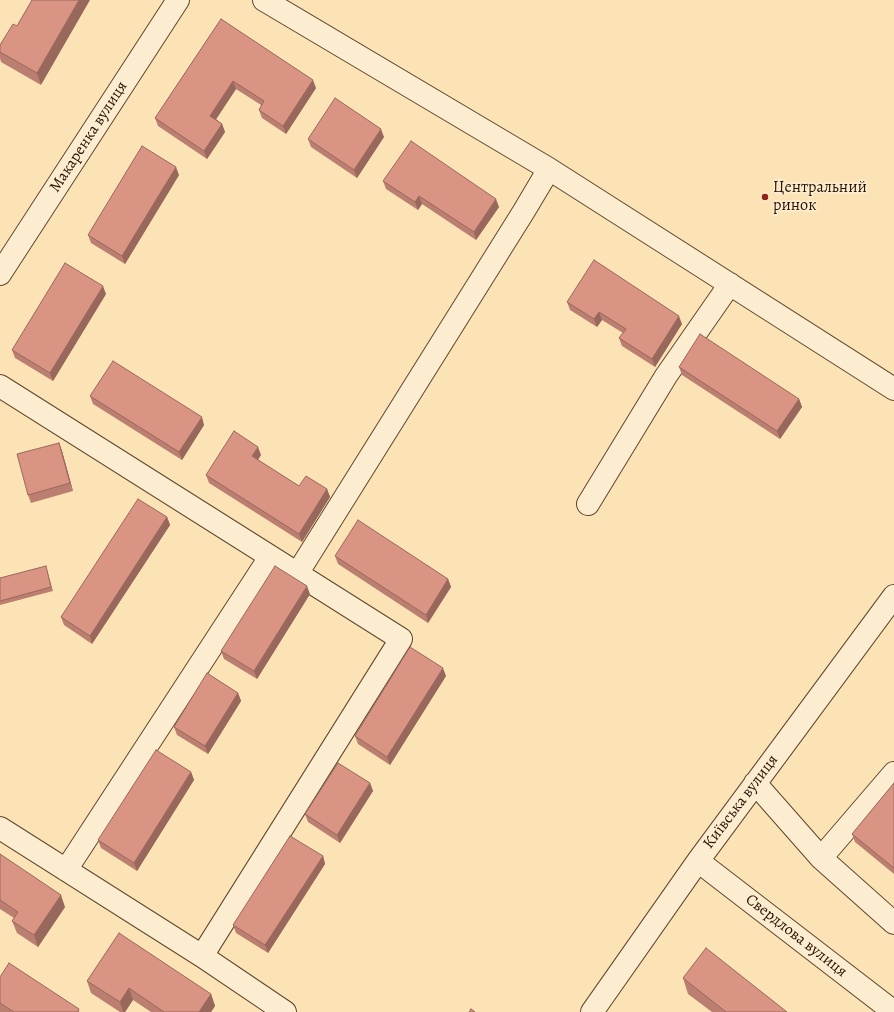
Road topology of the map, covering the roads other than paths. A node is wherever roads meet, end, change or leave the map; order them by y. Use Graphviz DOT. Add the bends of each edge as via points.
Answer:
graph roads {
  1 [pos="178,0"];
  2 [pos="264,0"];
  3 [pos="549,169"];
  4 [pos="0,274"];
  5 [pos="730,284"];
  6 [pos="0,386"];
  7 [pos="894,389"];
  8 [pos="588,504"];
  9 [pos="270,557"];
  10 [pos="297,574"];
  11 [pos="894,596"];
  12 [pos="894,773"];
  13 [pos="755,783"];
  14 [pos="0,828"];
  15 [pos="820,858"];
  16 [pos="698,861"];
  17 [pos="66,870"];
  18 [pos="894,923"];
  19 [pos="202,956"];
  20 [pos="285,1012"];
  21 [pos="592,1012"];
  22 [pos="894,1012"];
  1 -- 4 [label="street, Макаренка вулиця"];
  2 -- 3 [label="street"];
  3 -- 5 [label="street"];
  3 -- 10 [label="street"];
  5 -- 7 [label="street"];
  5 -- 8 [label="street" via="666,376"];
  6 -- 9 [label="street"];
  9 -- 10 [label="street"];
  9 -- 17 [label="street"];
  10 -- 19 [label="street" via="401,639"];
  11 -- 13 [label="street, Київська вулиця"];
  12 -- 15 [label="street"];
  13 -- 15 [label="street"];
  13 -- 16 [label="street, Київська вулиця"];
  14 -- 17 [label="street"];
  15 -- 18 [label="street"];
  16 -- 21 [label="street, Київська вулиця"];
  16 -- 22 [label="street, Свердлова вулиця"];
  17 -- 19 [label="street"];
  19 -- 20 [label="street"];
}
